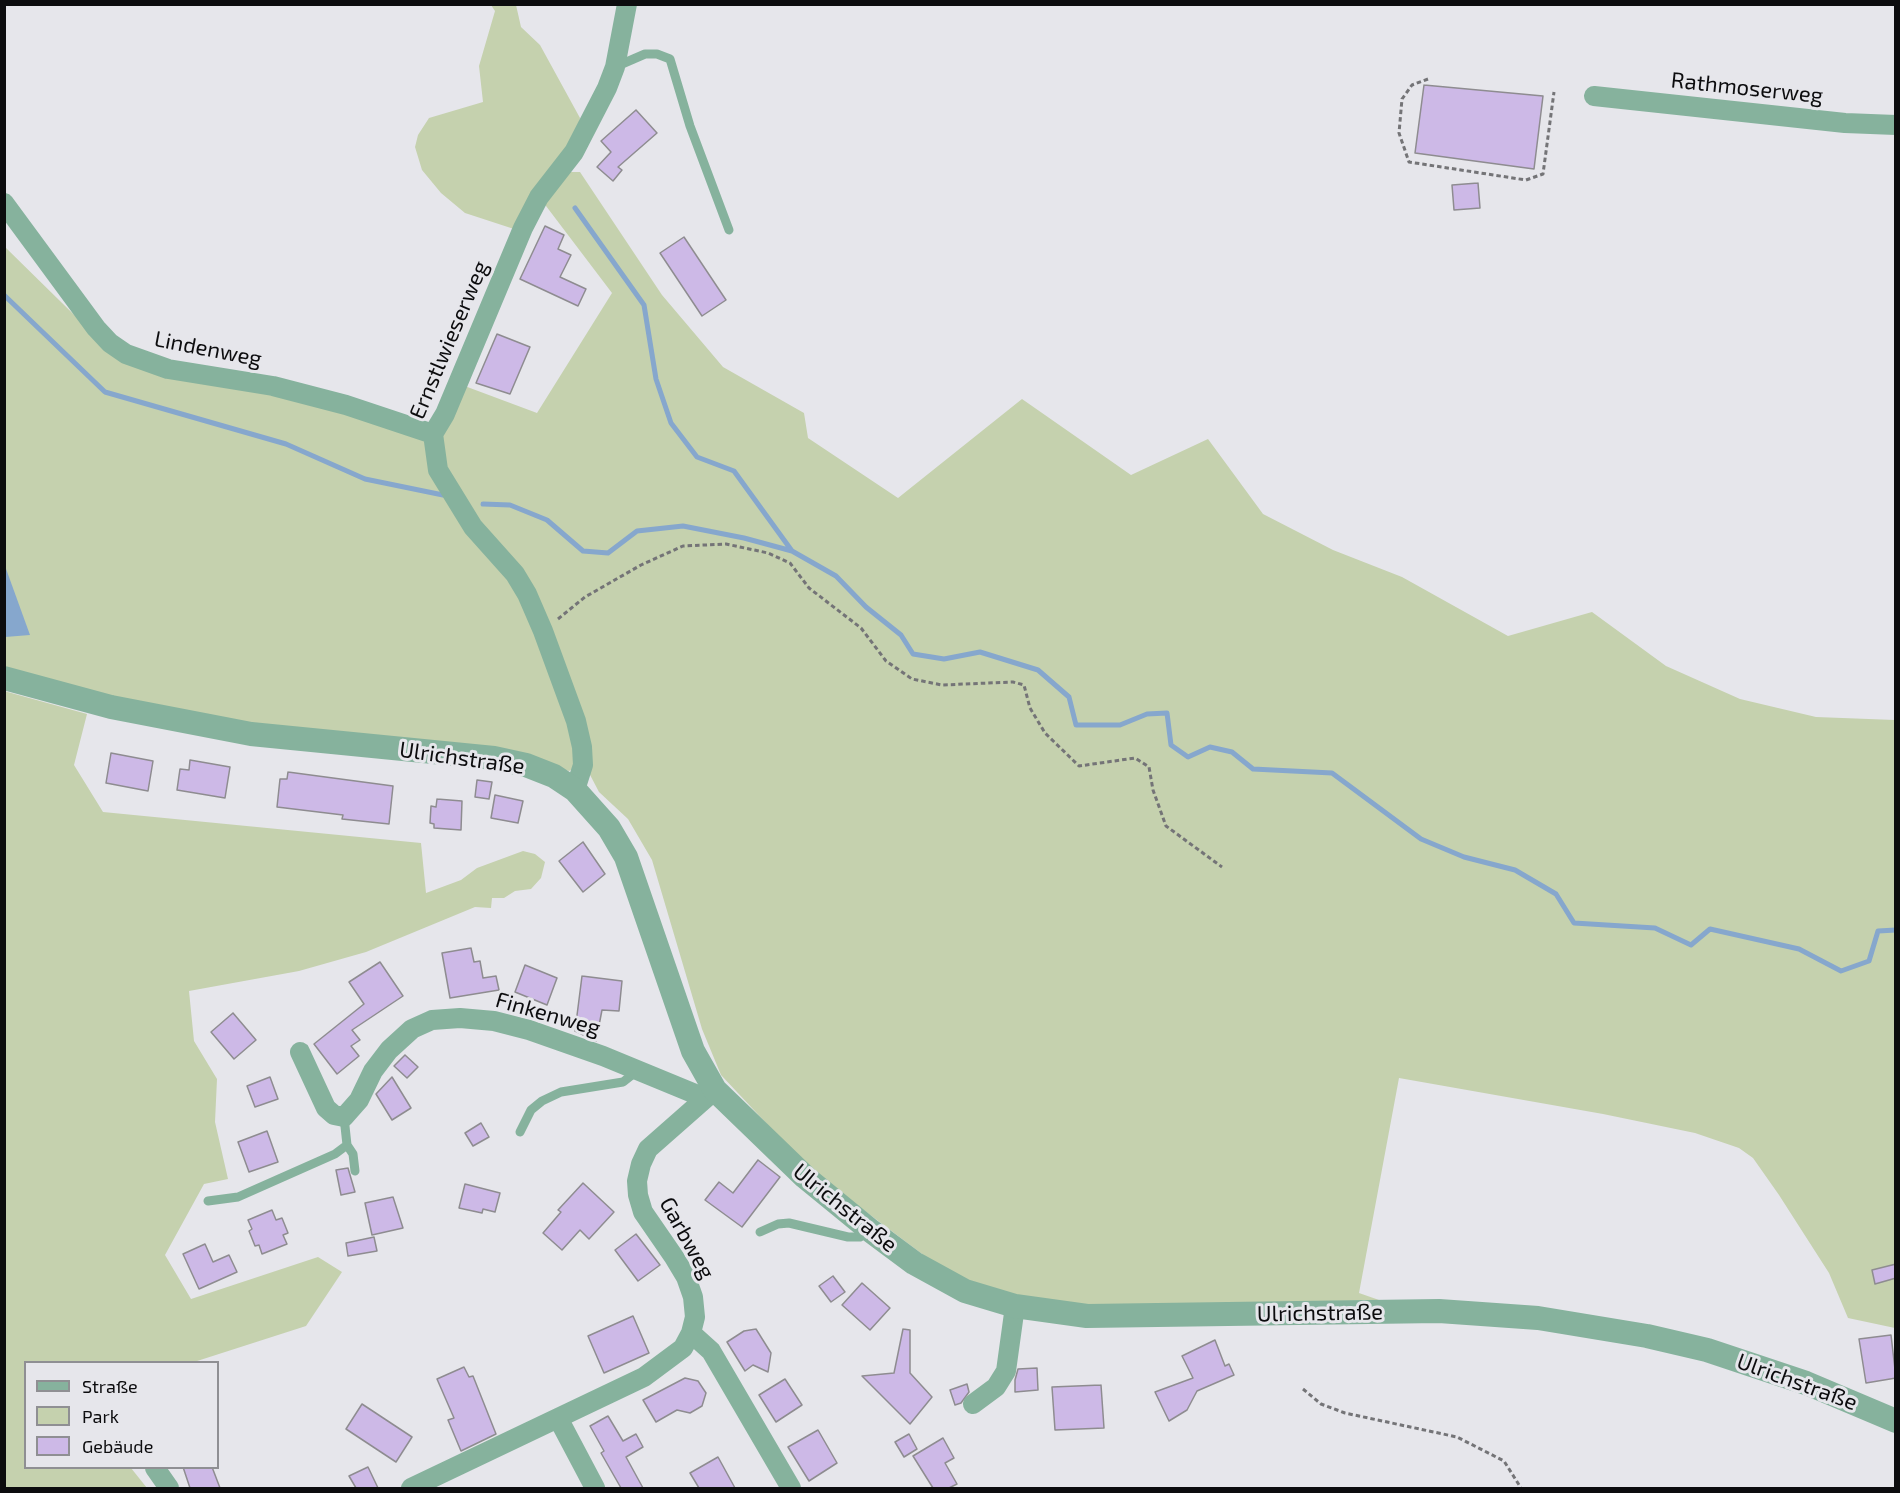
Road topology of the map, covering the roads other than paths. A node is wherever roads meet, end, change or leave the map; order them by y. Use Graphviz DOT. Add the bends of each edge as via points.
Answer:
graph roads {
  1 [pos="627,4"];
  2 [pos="615,67"];
  3 [pos="1594,96"];
  4 [pos="1896,125"];
  5 [pos="4,203"];
  6 [pos="729,230"];
  7 [pos="433,434"];
  8 [pos="4,678"];
  9 [pos="576,790"];
  10 [pos="300,1052"];
  11 [pos="637,1071"];
  12 [pos="710,1094"];
  13 [pos="344,1117"];
  14 [pos="520,1132"];
  15 [pos="347,1144"];
  16 [pos="355,1171"];
  17 [pos="208,1201"];
  18 [pos="871,1231"];
  19 [pos="760,1232"];
  20 [pos="1015,1306"];
  21 [pos="691,1333"];
  22 [pos="973,1404"];
  23 [pos="558,1418"];
  24 [pos="1896,1420"];
  25 [pos="156,1469"];
  26 [pos="169,1488"];
  27 [pos="411,1488"];
  28 [pos="595,1488"];
  29 [pos="791,1488"];
  1 -- 2 [label="street, Ernstlwieserweg"];
  2 -- 6 [label="lane" via="645,54 670,59"];
  2 -- 7 [label="street, Ernstlwieserweg" via="583,138 539,197 523,228"];
  3 -- 4 [label="street, Rathmoserweg"];
  5 -- 7 [label="street, Lindenweg" via="96,328 126,354 168,369 304,394"];
  7 -- 9 [label="street, Ernstlwieserweg" via="438,470 473,527 515,574 543,631 582,747 583,765"];
  8 -- 9 [label="street, Ulrichstraße" via="111,707 240,732 494,758 526,765"];
  9 -- 12 [label="street, Ulrichstraße" via="609,828 626,857"];
  10 -- 13 [label="street" via="326,1108"];
  11 -- 12 [label="street, Finkenweg"];
  11 -- 13 [label="street, Finkenweg" via="550,1037 494,1021 432,1020 412,1029 389,1050"];
  11 -- 14 [label="lane" via="623,1082 561,1092 542,1101 531,1110"];
  12 -- 18 [label="street, Ulrichstraße"];
  12 -- 21 [label="street, Garbweg" via="648,1149 637,1181 643,1212 686,1277 695,1317"];
  13 -- 15 [label="lane"];
  15 -- 16 [label="lane"];
  15 -- 17 [label="lane" via="335,1154 238,1197"];
  18 -- 19 [label="lane" via="860,1237 848,1237 789,1223"];
  18 -- 20 [label="street, Ulrichstraße" via="914,1263 966,1291"];
  20 -- 22 [label="street" via="1006,1371 996,1387"];
  20 -- 24 [label="street, Ulrichstraße" via="1087,1316 1439,1311 1538,1318 1707,1350 1806,1383"];
  21 -- 23 [label="street" via="683,1348 644,1377"];
  21 -- 29 [label="street" via="711,1352"];
  23 -- 27 [label="street"];
  23 -- 28 [label="street"];
  25 -- 26 [label="street"];
}
